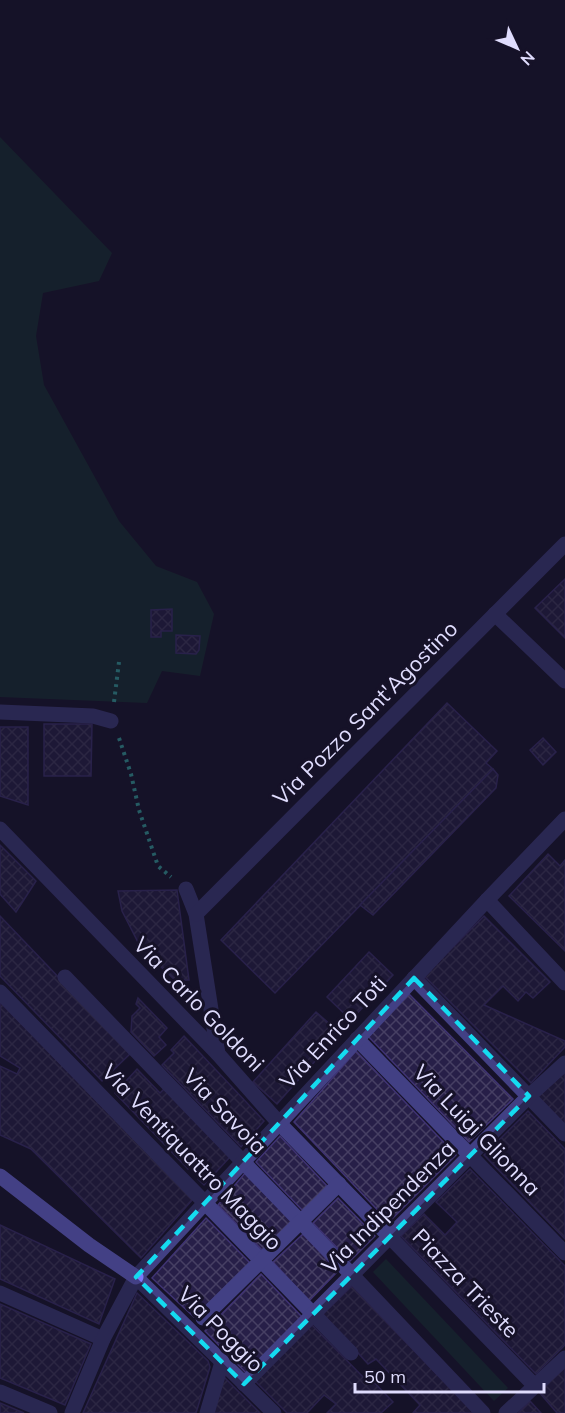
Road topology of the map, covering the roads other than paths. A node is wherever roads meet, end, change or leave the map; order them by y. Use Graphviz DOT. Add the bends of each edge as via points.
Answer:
graph roads {
  1 [pos="565,544"];
  2 [pos="495,614"];
  3 [pos="565,681"];
  4 [pos="0,712"];
  5 [pos="111,721"];
  6 [pos="565,819"];
  7 [pos="0,829"];
  8 [pos="186,889"];
  9 [pos="487,900"];
  10 [pos="196,914"];
  11 [pos="65,977"];
  12 [pos="414,978"];
  13 [pos="565,983"];
  14 [pos="0,993"];
  15 [pos="357,1039"];
  16 [pos="218,1054"];
  17 [pos="565,1063"];
  18 [pos="529,1096"];
  19 [pos="279,1123"];
  20 [pos="565,1134"];
  21 [pos="470,1155"];
  22 [pos="243,1162"];
  23 [pos="0,1176"];
  24 [pos="339,1184"];
  25 [pos="205,1203"];
  26 [pos="301,1222"];
  27 [pos="390,1236"];
  28 [pos="565,1253"];
  29 [pos="261,1261"];
  30 [pos="352,1275"];
  31 [pos="136,1277"];
  32 [pos="0,1293"];
  33 [pos="313,1314"];
  34 [pos="203,1318"];
  35 [pos="103,1339"];
  36 [pos="351,1353"];
  37 [pos="565,1358"];
  38 [pos="222,1362"];
  39 [pos="244,1384"];
  40 [pos="535,1386"];
  41 [pos="0,1392"];
  42 [pos="50,1413"];
  43 [pos="72,1413"];
  44 [pos="207,1413"];
  45 [pos="274,1413"];
  46 [pos="483,1413"];
  47 [pos="506,1413"];
  1 -- 2 [label="street, Via Pozzo Sant'Agostino"];
  2 -- 3 [label="street"];
  2 -- 10 [label="street, Via Pozzo Sant'Agostino"];
  4 -- 5 [label="street" via="93,716"];
  6 -- 9 [label="street, Via Enrico Toti"];
  7 -- 16 [label="street, Via Carlo Goldoni"];
  8 -- 10 [label="street"];
  9 -- 12 [label="street, Via Enrico Toti"];
  9 -- 13 [label="street"];
  10 -- 16 [label="street"];
  11 -- 22 [label="street, Via Savoia"];
  12 -- 15 [label="street, Via Enrico Toti"];
  12 -- 18 [label="street"];
  14 -- 25 [label="street, Via Ventiquattro Maggio"];
  15 -- 19 [label="street, Via Enrico Toti"];
  15 -- 21 [label="street, Via Luigi Glionna"];
  16 -- 19 [label="street, Via Carlo Goldoni"];
  17 -- 18 [label="street, Via Indipendenza"];
  18 -- 20 [label="street"];
  18 -- 21 [label="street, Via Indipendenza"];
  19 -- 22 [label="street, Via Enrico Toti"];
  19 -- 24 [label="street, Via Carlo Goldoni"];
  21 -- 27 [label="street, Via Indipendenza"];
  21 -- 28 [label="street, Via Luigi Glionna"];
  22 -- 25 [label="street, Via Enrico Toti"];
  22 -- 26 [label="street, Via Savoia"];
  23 -- 31 [label="street"];
  24 -- 26 [label="street"];
  24 -- 27 [label="street, Via Carlo Goldoni"];
  25 -- 29 [label="street, Via Ventiquattro Maggio"];
  25 -- 31 [label="street, Via Enrico Toti"];
  26 -- 29 [label="street"];
  26 -- 30 [label="street, Via Savoia"];
  27 -- 30 [label="street, Via Indipendenza"];
  27 -- 40 [label="street, Piazza Trieste"];
  29 -- 33 [label="street, Via Ventiquattro Maggio"];
  29 -- 34 [label="street"];
  30 -- 33 [label="street, Via Indipendenza"];
  30 -- 46 [label="street"];
  31 -- 35 [label="street, Via Enrico Toti"];
  31 -- 38 [label="street, Via Poggio"];
  32 -- 35 [label="street"];
  33 -- 36 [label="street, Via Ventiquattro Maggio"];
  33 -- 39 [label="street, Via Indipendenza"];
  35 -- 43 [label="street, Via Enrico Toti"];
  37 -- 40 [label="street"];
  38 -- 39 [label="street, Via Poggio"];
  38 -- 44 [label="street"];
  39 -- 45 [label="street, Via Poggio"];
  40 -- 47 [label="street"];
  41 -- 42 [label="street"];
}
